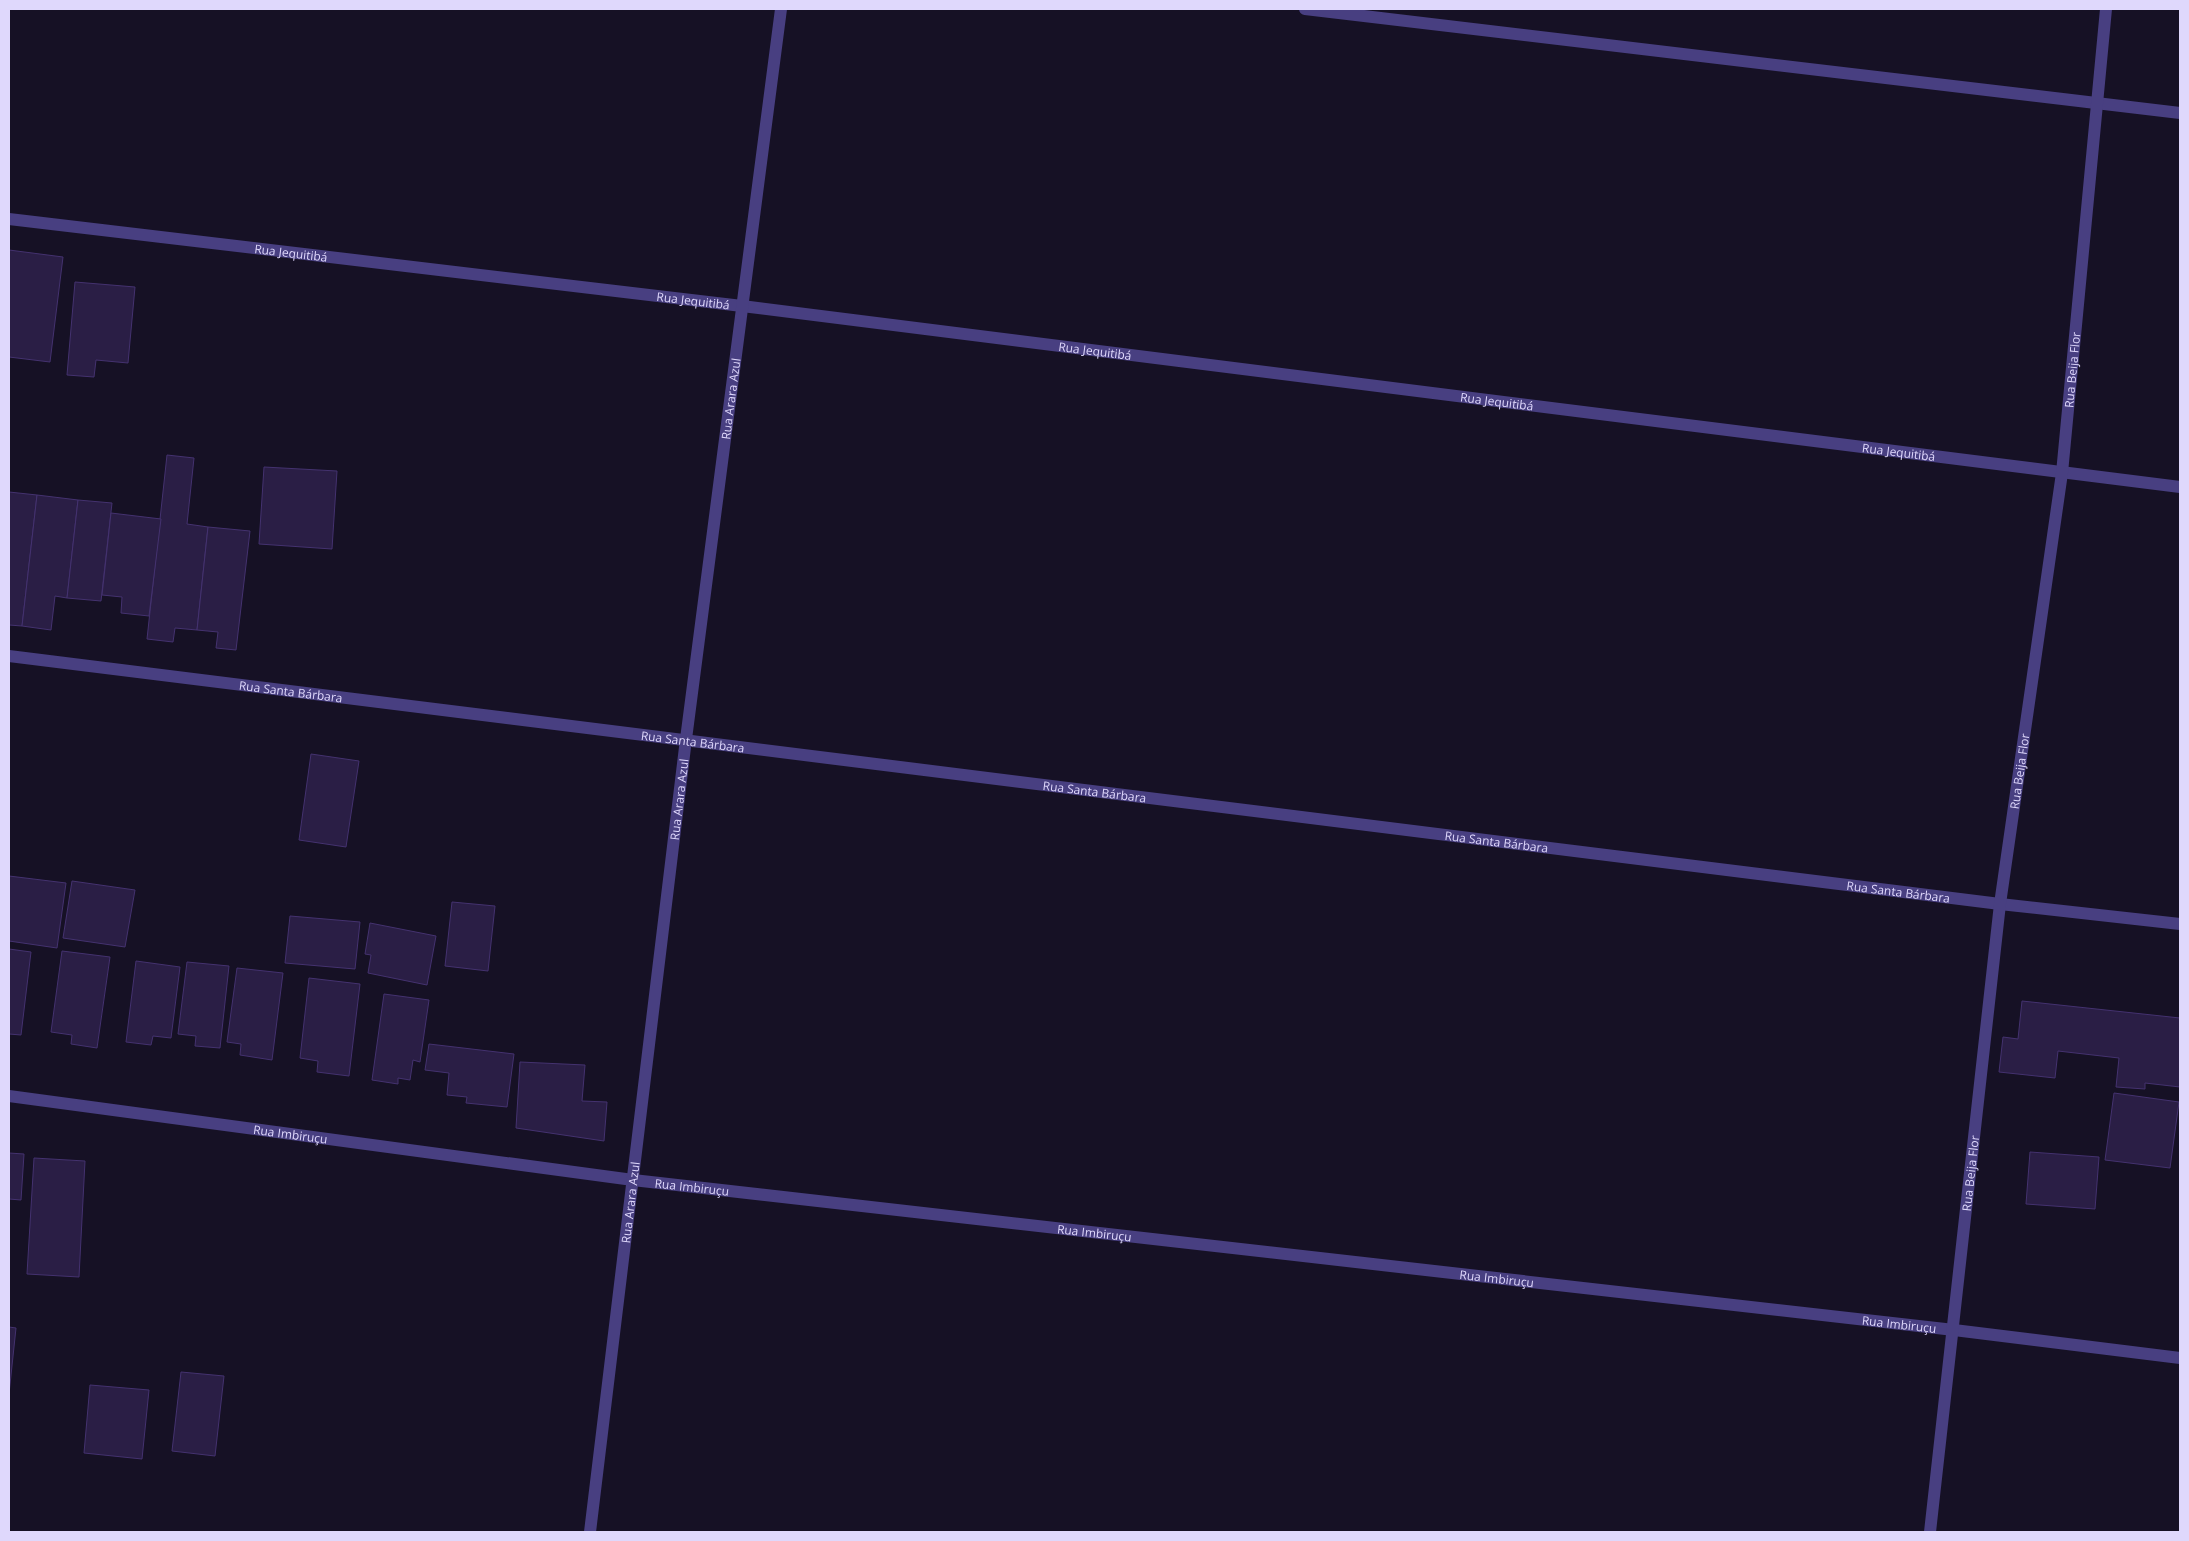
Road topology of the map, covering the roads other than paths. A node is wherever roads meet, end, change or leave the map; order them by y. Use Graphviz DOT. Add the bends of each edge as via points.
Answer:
graph roads {
  1 [pos="780,9"];
  2 [pos="1304,9"];
  3 [pos="2106,9"];
  4 [pos="2097,103"];
  5 [pos="2180,113"];
  6 [pos="9,219"];
  7 [pos="742,306"];
  8 [pos="2062,473"];
  9 [pos="2180,487"];
  10 [pos="9,656"];
  11 [pos="686,739"];
  12 [pos="2000,904"];
  13 [pos="2180,924"];
  14 [pos="9,1096"];
  15 [pos="633,1180"];
  16 [pos="1954,1330"];
  17 [pos="2180,1358"];
  18 [pos="590,1532"];
  19 [pos="1930,1532"];
  1 -- 7 [label="street, Rua Arara Azul"];
  2 -- 4 [label="street"];
  3 -- 4 [label="street, Rua Beija Flor"];
  4 -- 5 [label="street"];
  4 -- 8 [label="street, Rua Beija Flor"];
  6 -- 7 [label="street, Rua Jequitibá"];
  7 -- 8 [label="street, Rua Jequitibá"];
  7 -- 11 [label="street, Rua Arara Azul"];
  8 -- 9 [label="street, Rua Jequitibá"];
  8 -- 12 [label="street, Rua Beija Flor"];
  10 -- 11 [label="street, Rua Santa Bárbara"];
  11 -- 12 [label="street, Rua Santa Bárbara"];
  11 -- 15 [label="street, Rua Arara Azul"];
  12 -- 13 [label="street, Rua Santa Bárbara"];
  12 -- 16 [label="street, Rua Beija Flor"];
  14 -- 15 [label="street, Rua Imbiruçu"];
  15 -- 16 [label="street, Rua Imbiruçu"];
  15 -- 18 [label="street, Rua Arara Azul"];
  16 -- 17 [label="street, Rua Imbiruçu"];
  16 -- 19 [label="street, Rua Beija Flor"];
}
